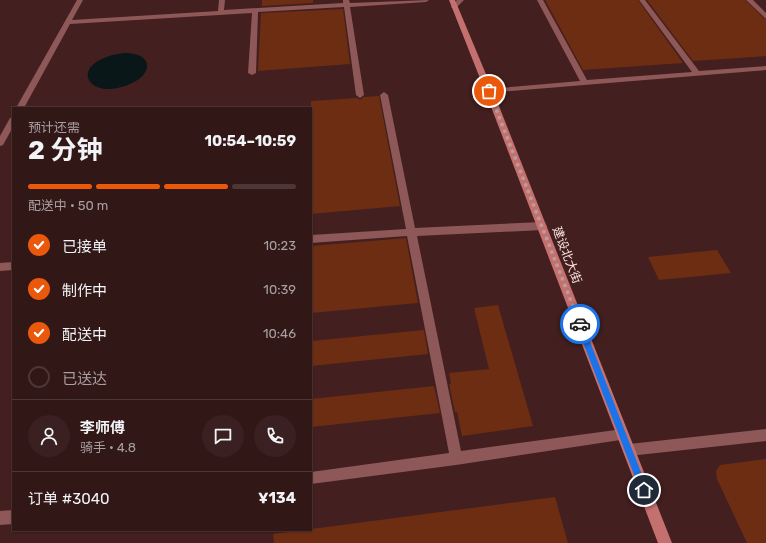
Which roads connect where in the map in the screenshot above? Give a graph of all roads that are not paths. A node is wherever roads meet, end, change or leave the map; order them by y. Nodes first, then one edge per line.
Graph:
1 (80, 0) edge
2 (222, 0) edge
3 (426, 0) edge
4 (540, 0) edge
5 (642, 0) edge
6 (749, 0) edge
7 (347, 2) edge
8 (456, 2) edge
9 (255, 11) junction
10 (221, 13) junction
11 (766, 17) edge
12 (68, 22) junction
13 (766, 68) edge
14 (252, 73) dead end
15 (697, 73) junction
16 (585, 83) junction
17 (489, 91) junction
18 (360, 94) dead end
19 (384, 95) dead end
20 (21, 107) edge
21 (12, 122) edge
22 (0, 143) edge
23 (542, 226) junction
24 (411, 232) junction
25 (312, 239) edge
26 (12, 266) edge
27 (0, 267) edge
28 (623, 435) junction
29 (766, 435) edge
30 (629, 450) junction
31 (456, 459) junction
32 (312, 478) edge
33 (12, 517) edge
34 (0, 518) edge
35 (665, 543) edge

1 - 12 street
2 - 10 street
3 - 7 street
4 - 16 street
5 - 15 street
6 - 11 street
7 - 9 street
7 - 18 street
8 - 17 main road, 建设北大街
9 - 10 street
9 - 14 street
10 - 12 street
12 - 20 street
13 - 15 street
15 - 16 street
16 - 17 street
17 - 23 main road, 建设北大街
19 - 24 street
21 - 22 street
23 - 24 street
23 - 28 main road, 建设北大街
24 - 25 street
24 - 31 street
26 - 27 street
28 - 30 main road, 建设北大街
28 - 31 street
29 - 30 street
30 - 35 main road, 建设北大街
31 - 32 street
33 - 34 street

